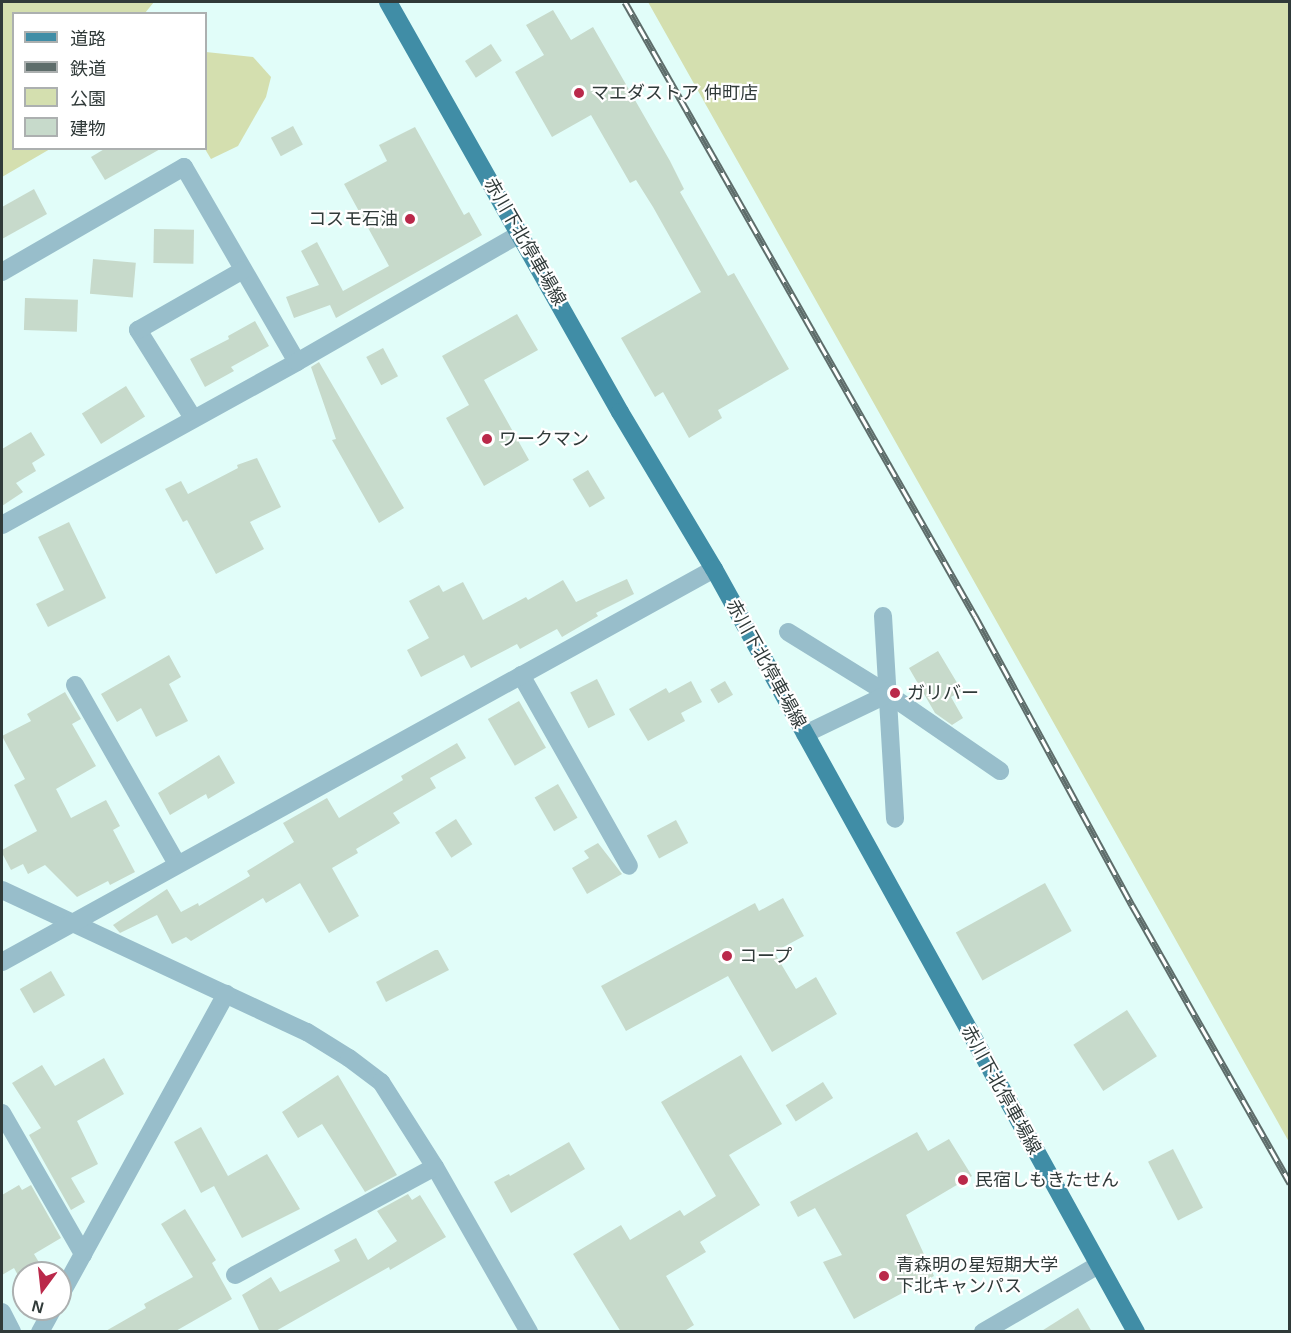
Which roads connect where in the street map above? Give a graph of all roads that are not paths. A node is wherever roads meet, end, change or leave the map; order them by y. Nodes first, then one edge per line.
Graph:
1 (388, 2) edge
2 (520, 234) junction
3 (243, 270) junction
4 (2, 272) edge
5 (297, 362) junction
6 (193, 418) junction
7 (2, 525) edge
8 (714, 569) junction
9 (883, 616) dead end
10 (788, 632) dead end
11 (521, 675) junction
12 (75, 685) dead end
13 (888, 694) junction
14 (805, 734) junction
15 (1000, 771) dead end
16 (895, 819) dead end
17 (177, 864) junction
18 (629, 866) dead end
19 (2, 890) edge
20 (70, 923) junction
21 (2, 962) edge
22 (226, 994) junction
23 (2, 1113) edge
24 (435, 1167) junction
25 (83, 1254) junction
26 (1098, 1265) junction
27 (72, 1274) edge
28 (235, 1275) dead end
29 (2, 1312) edge
30 (12, 1332) edge
31 (529, 1332) edge
32 (983, 1332) edge
33 (1136, 1332) edge

1 - 2 main road, 赤川下北停車場線
2 - 5 street
2 - 8 main road, 赤川下北停車場線
3 - 4 street
3 - 5 street
3 - 6 street
5 - 6 street
6 - 7 street
8 - 11 street
8 - 14 main road, 赤川下北停車場線
9 - 13 street
10 - 13 street
11 - 17 street
11 - 18 street
12 - 17 street
13 - 14 street
13 - 15 street
13 - 16 street
14 - 26 main road, 赤川下北停車場線
17 - 20 street
19 - 20 street
20 - 21 street
20 - 22 street
22 - 24 street
22 - 25 street
23 - 25 street
24 - 28 street
24 - 31 street
25 - 27 street
26 - 32 street
26 - 33 main road, 赤川下北停車場線
29 - 30 street

